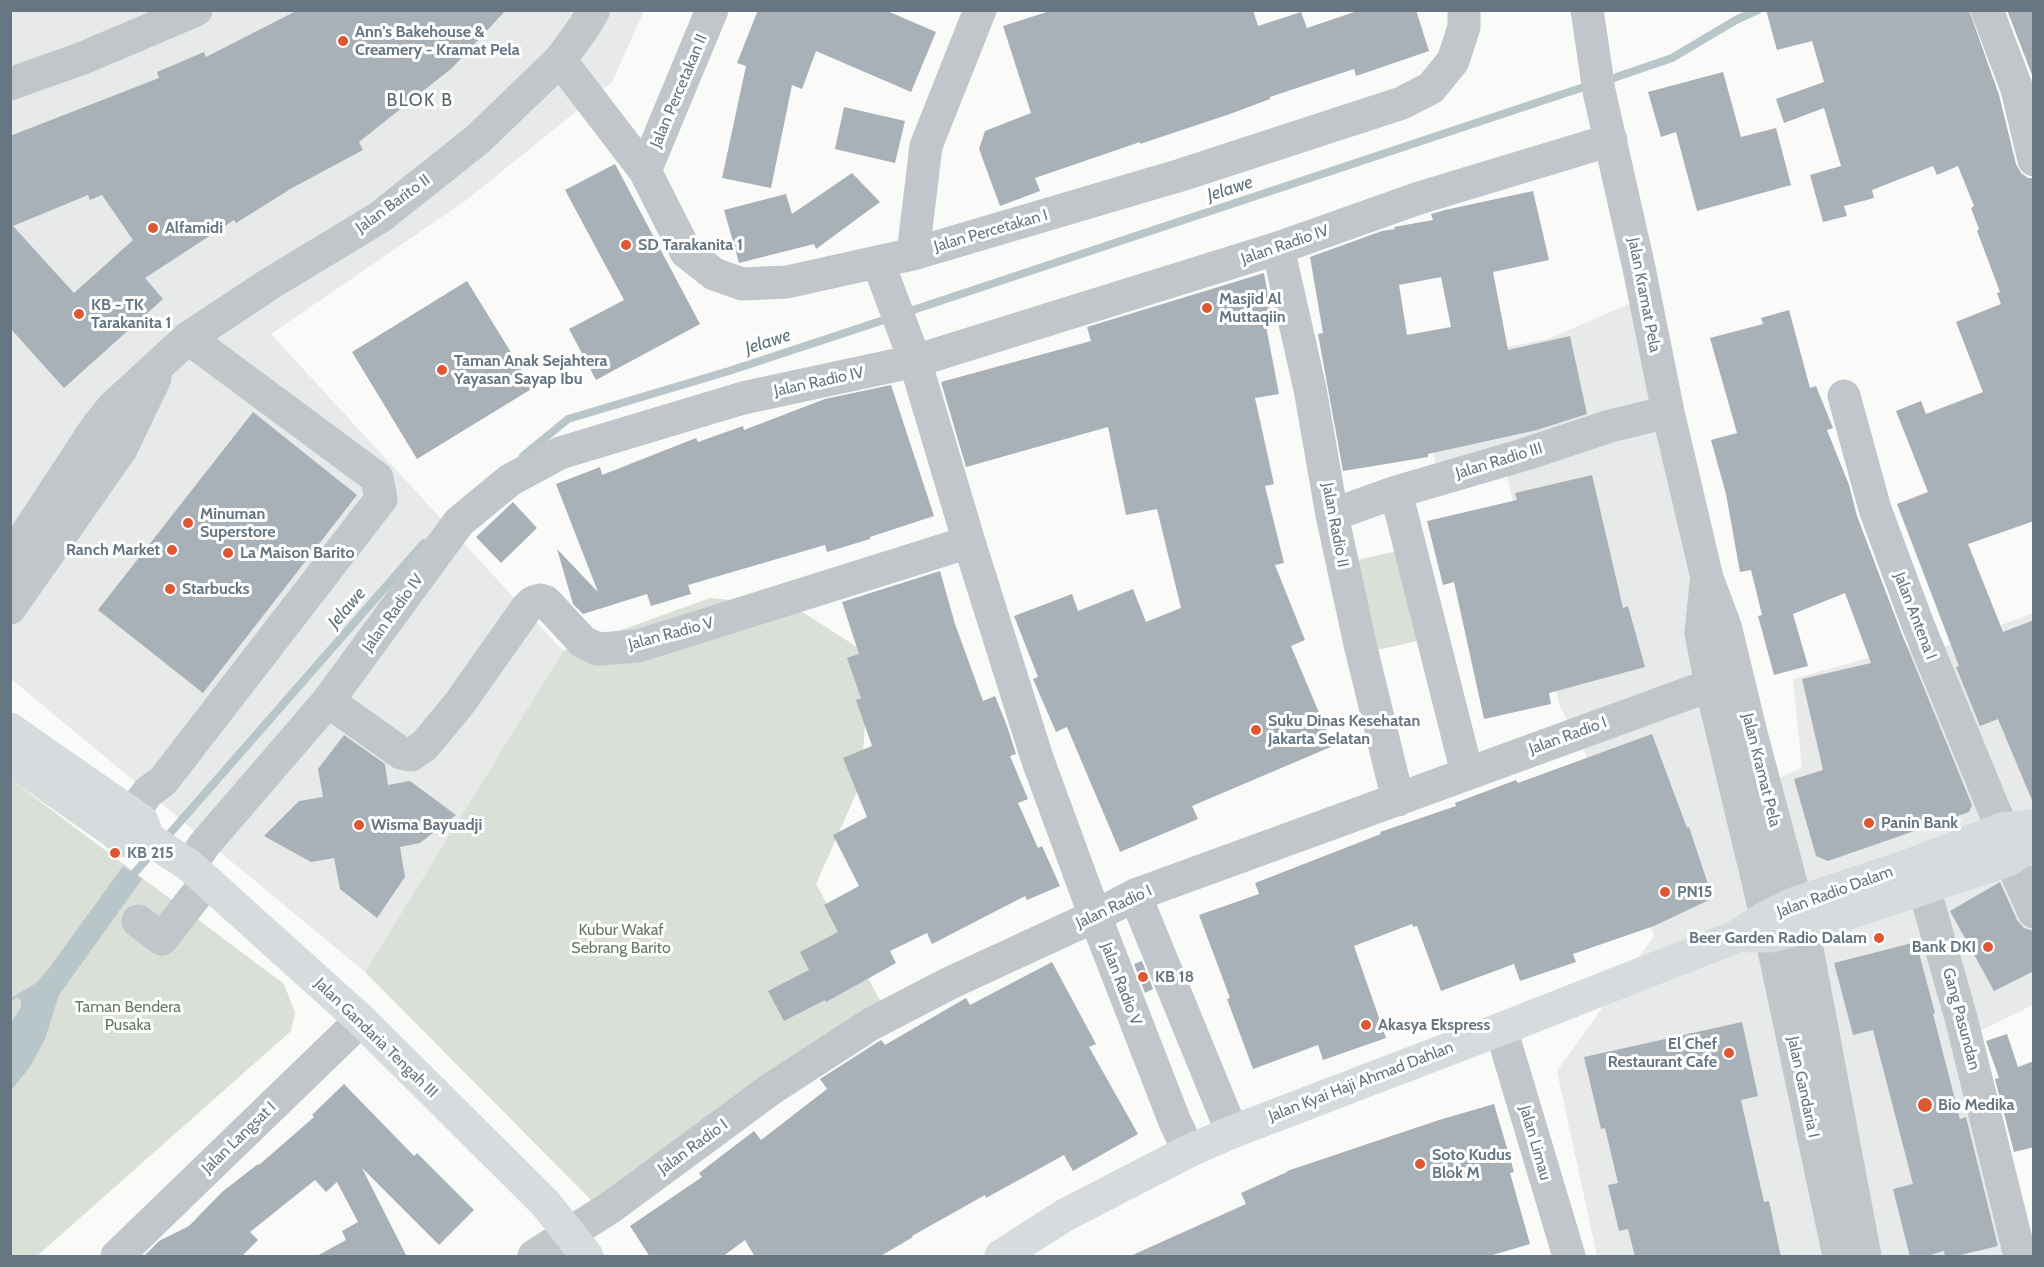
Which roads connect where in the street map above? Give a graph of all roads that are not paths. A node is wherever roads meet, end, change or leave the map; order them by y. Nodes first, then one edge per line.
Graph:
1 (594, 10) edge
2 (712, 10) edge
3 (980, 10) edge
4 (1464, 10) edge
5 (1587, 10) edge
6 (1987, 10) edge
7 (183, 13) edge
8 (560, 60) junction
9 (10, 84) edge
10 (1611, 140) junction
11 (2034, 160) edge
12 (645, 171) junction
13 (1278, 248) junction
14 (913, 254) junction
15 (878, 262) junction
16 (188, 338) junction
17 (912, 352) junction
18 (163, 363) junction
19 (1844, 396) dead end
20 (1668, 412) junction
21 (1396, 492) junction
22 (1332, 515) junction
23 (969, 542) junction
24 (10, 559) edge
25 (1707, 578) junction
26 (10, 608) edge
27 (1711, 685) junction
28 (328, 701) junction
29 (10, 729) edge
30 (10, 759) edge
31 (1467, 773) junction
32 (1398, 800) junction
33 (2034, 826) edge
34 (154, 843) junction
35 (2015, 844) edge
36 (1924, 888) junction
37 (1134, 895) junction
38 (2034, 912) edge
39 (1799, 915) junction
40 (1095, 916) junction
41 (138, 921) dead end
42 (1768, 927) junction
43 (1735, 937) joint
44 (361, 1020) junction
45 (1501, 1029) junction
46 (1232, 1132) junction
47 (1189, 1151) junction
48 (578, 1245) edge
49 (117, 1257) edge
50 (534, 1257) edge
51 (1001, 1257) edge
52 (1569, 1257) edge
53 (1839, 1257) edge
54 (1865, 1257) edge
55 (2020, 1257) edge

1 - 8 street, Jalan Barito II
2 - 12 street, Jalan Percetakan II
3 - 14 street
4 - 14 street, Jalan Percetakan I
5 - 10 street, Jalan Kramat Pela
6 - 11 street
7 - 9 street
8 - 12 street, Jalan Percetakan I
8 - 16 street, Jalan Barito II
10 - 13 street, Jalan Radio IV
10 - 20 street, Jalan Kramat Pela
12 - 15 street, Jalan Percetakan I
13 - 17 street, Jalan Radio IV
13 - 22 street, Jalan Radio II
14 - 15 street, Jalan Percetakan I
15 - 17 street, Jalan Radio V
16 - 18 street, Jalan Barito II
16 - 34 street
17 - 23 street, Jalan Radio V
17 - 28 street, Jalan Radio IV
18 - 24 street, Jalan Barito II
18 - 26 street, Jalan Barito II
19 - 35 street, Jalan Antena I
20 - 21 street, Jalan Radio III
20 - 25 street, Jalan Kramat Pela
21 - 22 street, Jalan Radio III
21 - 31 street
22 - 32 street, Jalan Radio II
23 - 28 street, Jalan Radio V
23 - 40 street, Jalan Radio V
25 - 27 street, Jalan Kramat Pela
25 - 39 street, Jalan Kramat Pela
27 - 31 street, Jalan Radio I
27 - 42 street, Jalan Kramat Pela
28 - 34 street, Jalan Radio IV
29 - 34 main road, Jalan Gandaria Tengah III
30 - 34 main road, Jalan Gandaria Tengah III
31 - 32 street, Jalan Radio I
32 - 37 street, Jalan Radio I
33 - 35 main road, Jalan Radio Dalam
34 - 41 street
34 - 44 main road, Jalan Gandaria Tengah III
35 - 36 main road, Jalan Radio Dalam
35 - 38 street, Jalan Antena I
35 - 39 main road, Jalan Radio Dalam
36 - 39 main road, Jalan Radio Dalam
36 - 55 street, Gang Pasundan
37 - 40 street, Jalan Radio I
37 - 46 street
39 - 42 main road, Jalan Radio Dalam
39 - 54 street, Jalan Gandaria I
40 - 47 street, Jalan Radio V
40 - 48 street, Jalan Radio I
42 - 43 main road, Jalan Radio Dalam
42 - 53 street, Jalan Gandaria I
43 - 45 main road, Jalan Kyai Haji Ahmad Dahlan
44 - 48 main road, Jalan Gandaria Tengah III
44 - 49 street, Jalan Langsat I
45 - 46 main road, Jalan Kyai Haji Ahmad Dahlan
45 - 52 street, Jalan Limau
46 - 47 main road, Jalan Kyai Haji Ahmad Dahlan
47 - 51 main road, Jalan Kyai Haji Ahmad Dahlan
48 - 50 street, Jalan Radio I

